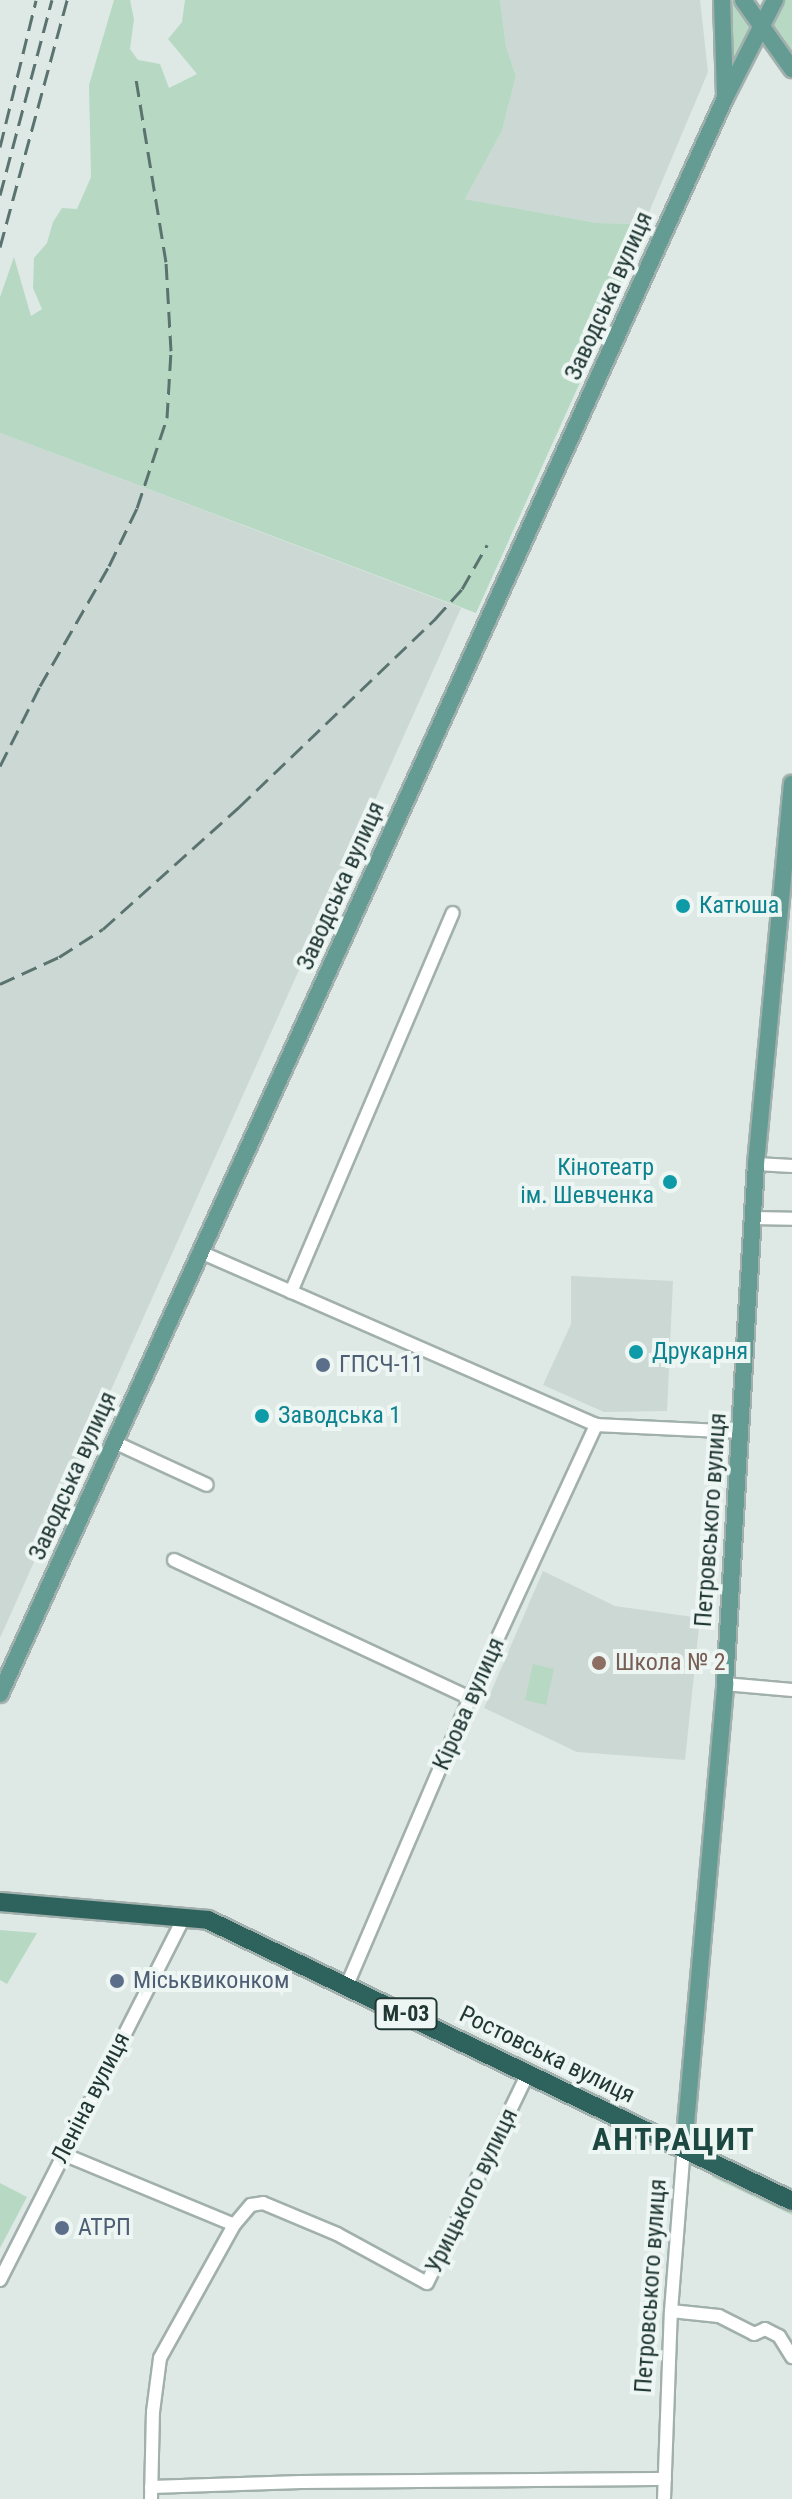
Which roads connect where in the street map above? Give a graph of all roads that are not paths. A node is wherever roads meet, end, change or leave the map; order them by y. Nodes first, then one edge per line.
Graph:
1 (722, 0) edge
2 (743, 0) edge
3 (775, 0) edge
4 (762, 24) junction
5 (792, 69) edge
6 (725, 98) junction
7 (792, 784) edge
8 (453, 913) dead end
9 (756, 1164) junction
10 (792, 1166) edge
11 (753, 1218) junction
12 (792, 1219) edge
13 (200, 1252) junction
14 (291, 1292) junction
15 (596, 1425) junction
16 (742, 1432) junction
17 (114, 1442) junction
18 (207, 1485) dead end
19 (174, 1560) dead end
20 (725, 1684) junction
21 (792, 1690) edge
22 (0, 1694) edge
23 (470, 1698) junction
24 (0, 1902) edge
25 (184, 1918) junction
26 (347, 1985) junction
27 (528, 2073) junction
28 (684, 2147) junction
29 (63, 2154) junction
30 (792, 2201) edge
31 (234, 2225) junction
32 (0, 2280) edge
33 (671, 2311) junction
34 (792, 2357) edge
35 (665, 2479) junction
36 (151, 2493) edge
37 (664, 2499) edge

1 - 6 main road
2 - 4 main road
3 - 4 main road, Заводська вулиця
4 - 5 main road
4 - 6 main road, Заводська вулиця
6 - 13 main road, Заводська вулиця
7 - 9 main road, Петровського вулиця
8 - 14 street
9 - 10 street
9 - 11 main road, Петровського вулиця
11 - 12 street
11 - 16 main road, Петровського вулиця
13 - 14 street
13 - 17 main road, Заводська вулиця
14 - 15 street
15 - 16 street
15 - 23 street, Кірова вулиця
16 - 20 main road, Петровського вулиця
17 - 18 street
17 - 22 main road, Заводська вулиця
19 - 23 street
20 - 21 street
20 - 28 main road, Петровського вулиця
23 - 26 street, Кірова вулиця
24 - 25 highway, Ростовська вулиця / М-03
25 - 26 highway, Ростовська вулиця / М-03
25 - 29 street, Леніна вулиця
26 - 27 highway, Ростовська вулиця / М-03
27 - 28 highway, Ростовська вулиця / М-03
27 - 31 street, Урицького вулиця
28 - 30 highway, Ростовська вулиця / М-03
28 - 33 street, Петровського вулиця
29 - 31 street
29 - 32 street, Леніна вулиця
31 - 36 street
33 - 34 street
33 - 35 street, Петровського вулиця
35 - 36 street
35 - 37 street, Петровського вулиця

